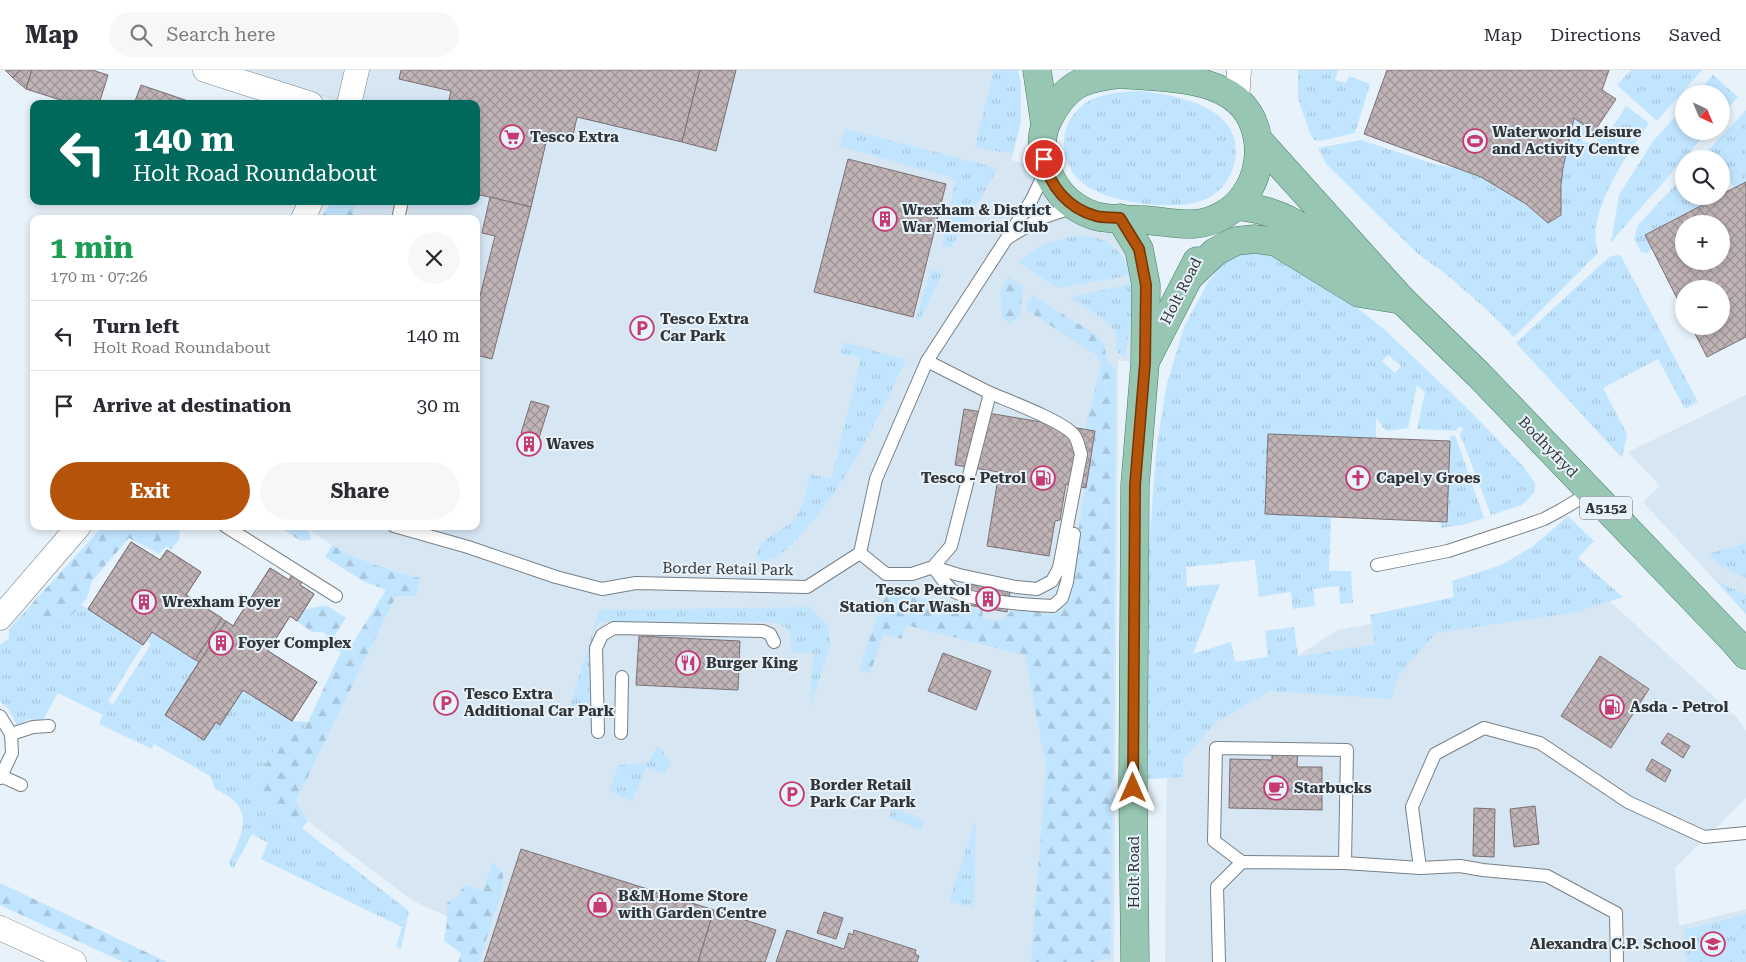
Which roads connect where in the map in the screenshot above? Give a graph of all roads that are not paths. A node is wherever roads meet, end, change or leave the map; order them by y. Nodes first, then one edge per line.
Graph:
1 (205, 70) edge
2 (357, 70) edge
3 (1037, 70) edge
4 (1239, 70) edge
5 (1118, 72) edge
6 (1198, 76) edge
7 (268, 97) edge
8 (286, 100) edge
9 (351, 100) edge
10 (1237, 100) junction
11 (1045, 124) junction
12 (1259, 141) junction
13 (1046, 170) junction
14 (1074, 206) junction
15 (1226, 212) junction
16 (1120, 218) junction
17 (1007, 238) junction
18 (1190, 276) junction
19 (1402, 300) junction
20 (927, 361) junction
21 (1145, 363) junction
22 (990, 393) junction
23 (1591, 492) junction
24 (1072, 506) junction
25 (76, 530) edge
26 (230, 530) edge
27 (408, 530) edge
28 (860, 553) junction
29 (1377, 565) dead end
30 (933, 567) junction
31 (336, 596) dead end
32 (0, 618) edge
33 (774, 642) dead end
34 (1742, 647) edge
35 (622, 678) dead end
36 (0, 716) edge
37 (49, 726) dead end
38 (598, 732) dead end
39 (621, 733) dead end
40 (11, 734) junction
41 (0, 777) edge
42 (21, 785) dead end
43 (1746, 833) edge
44 (1242, 862) junction
45 (1344, 863) junction
46 (1420, 868) junction
47 (0, 928) edge
48 (74, 962) edge
49 (1135, 962) edge
50 (1219, 962) edge
51 (1617, 962) edge

1 - 7 street
2 - 9 street
3 - 11 main road
4 - 10 street
5 - 6 main road
5 - 11 main road
6 - 10 main road
7 - 8 street
10 - 12 main road
11 - 13 main road
12 - 15 main road, Holt Road
12 - 19 main road, Bodhyfryd / A5152
13 - 14 main road
13 - 17 lane
14 - 16 main road
14 - 17 lane
15 - 16 main road
15 - 18 main road, Holt Road
15 - 19 main road, Bodhyfryd / A5152
16 - 21 main road, Holt Road
17 - 20 lane
18 - 19 main road
18 - 21 main road, Holt Road
19 - 23 main road, Bodhyfryd / A5152
20 - 22 lane
20 - 28 lane
21 - 49 main road, Holt Road
22 - 24 lane
22 - 30 lane
23 - 29 lane
23 - 34 main road, Bodhyfryd / A5152
24 - 30 lane
24 - 30 lane
25 - 32 street
26 - 31 lane
27 - 28 lane, Border Retail Park
28 - 30 lane
33 - 38 lane
35 - 39 lane
36 - 40 lane
37 - 40 lane
40 - 41 lane
41 - 42 lane
43 - 46 lane
44 - 45 lane
44 - 45 lane
44 - 50 lane
45 - 46 lane
46 - 51 lane
47 - 48 street

